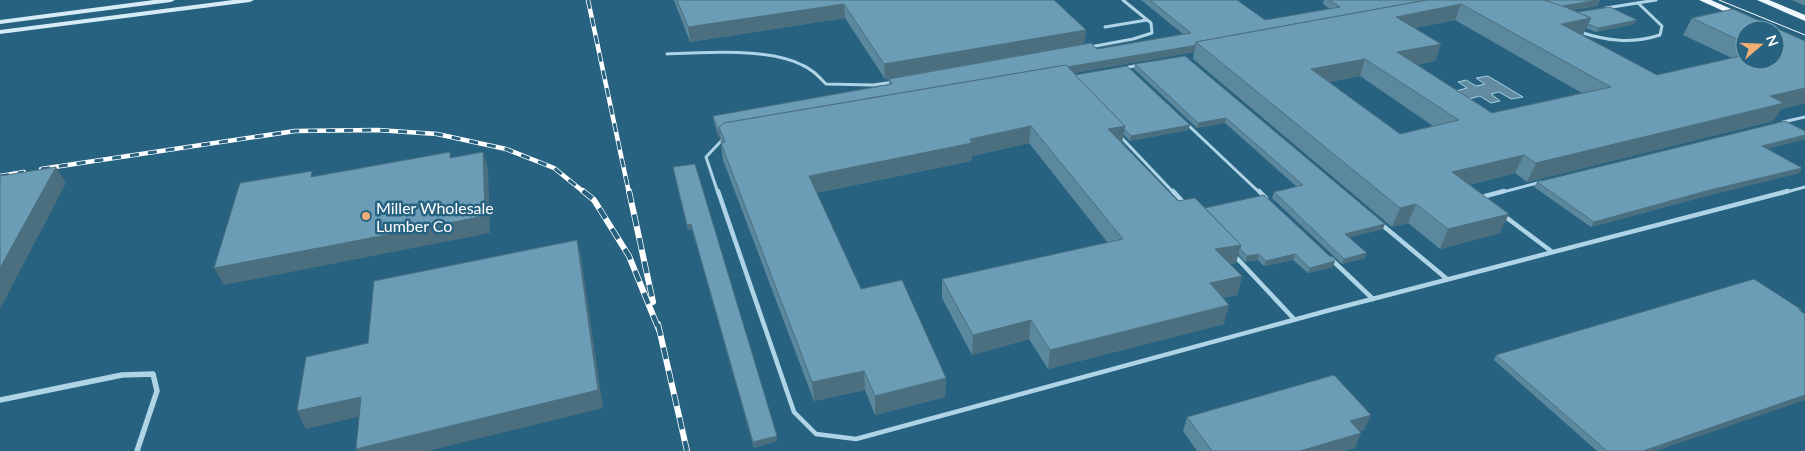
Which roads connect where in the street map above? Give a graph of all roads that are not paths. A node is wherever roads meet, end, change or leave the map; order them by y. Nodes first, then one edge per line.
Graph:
1 (171, 0) edge
2 (250, 0) edge
3 (1123, 0) edge
4 (1656, 0) edge
5 (1703, 0) edge
6 (1761, 0) edge
7 (1638, 3) junction
8 (1601, 9) edge
9 (1805, 18) edge
10 (1147, 20) junction
11 (1752, 20) edge
12 (0, 22) edge
13 (1105, 27) dead end
14 (1577, 31) edge
15 (0, 32) edge
16 (1086, 48) edge
17 (668, 54) dead end
18 (1146, 64) edge
19 (1127, 67) junction
20 (1118, 69) edge
21 (1134, 74) edge
22 (902, 80) edge
23 (1805, 116) edge
24 (1185, 122) edge
25 (1777, 124) edge
26 (1119, 135) edge
27 (734, 136) edge
28 (1544, 181) edge
29 (1805, 187) edge
30 (1488, 203) edge
31 (1272, 204) edge
32 (1186, 205) edge
33 (1495, 209) edge
34 (1380, 222) edge
35 (1227, 248) edge
36 (1551, 251) junction
37 (1330, 258) edge
38 (1447, 280) junction
39 (1373, 299) junction
40 (1294, 319) junction
41 (0, 400) edge
42 (137, 451) edge

1 - 12 main road
2 - 15 main road
3 - 10 lane
4 - 7 lane
5 - 11 main road
6 - 9 main road
7 - 8 lane
7 - 14 lane
10 - 13 lane
10 - 16 lane
17 - 22 lane
18 - 19 lane
19 - 20 lane
19 - 21 lane
23 - 25 lane
24 - 31 lane
26 - 32 lane
27 - 40 lane
28 - 30 lane
29 - 36 lane
33 - 36 lane
34 - 38 lane
35 - 40 lane
36 - 38 lane
37 - 39 lane
38 - 39 lane
39 - 40 lane
41 - 42 street

